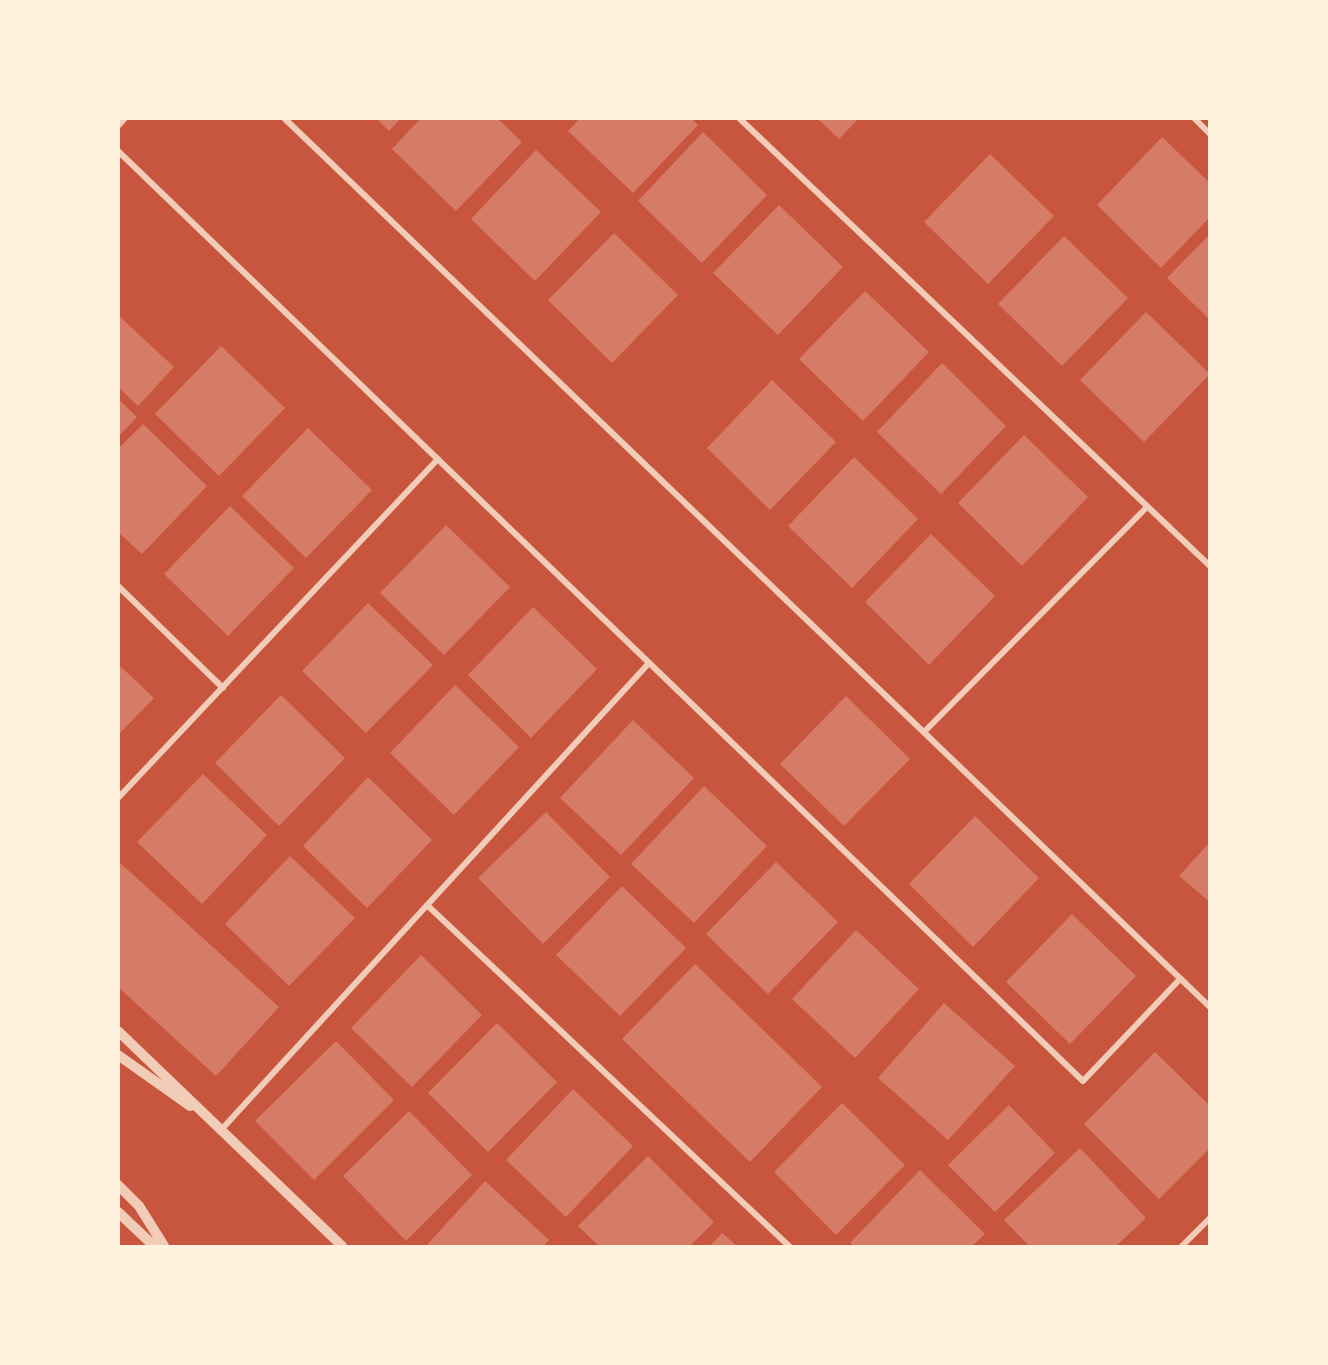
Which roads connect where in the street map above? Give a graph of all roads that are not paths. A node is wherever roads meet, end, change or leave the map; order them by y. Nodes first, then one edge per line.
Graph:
1 (125, 118) edge
2 (284, 118) edge
3 (739, 118) edge
4 (1194, 118) edge
5 (118, 126) edge
6 (1208, 130) edge
7 (118, 151) edge
8 (438, 459) junction
9 (1147, 507) junction
10 (1209, 566) edge
11 (118, 586) edge
12 (650, 663) junction
13 (223, 688) junction
14 (924, 732) junction
15 (118, 798) edge
16 (427, 905) junction
17 (1180, 979) junction
18 (1209, 1007) edge
19 (118, 1030) edge
20 (118, 1055) edge
21 (221, 1130) junction
22 (118, 1185) edge
23 (118, 1212) edge
24 (1209, 1218) edge
25 (154, 1246) edge
26 (164, 1246) edge
27 (342, 1246) edge
28 (789, 1246) edge
29 (1182, 1246) edge

1 - 5 street
2 - 14 street
3 - 9 street
4 - 6 street
7 - 8 street
8 - 12 street
8 - 13 street
9 - 10 street
9 - 14 street
11 - 13 street
12 - 16 street
12 - 17 street
13 - 15 street
14 - 17 street
16 - 21 street
16 - 28 street
17 - 18 street
19 - 21 street
20 - 21 street
21 - 27 street
22 - 26 street
23 - 25 street
24 - 29 street

